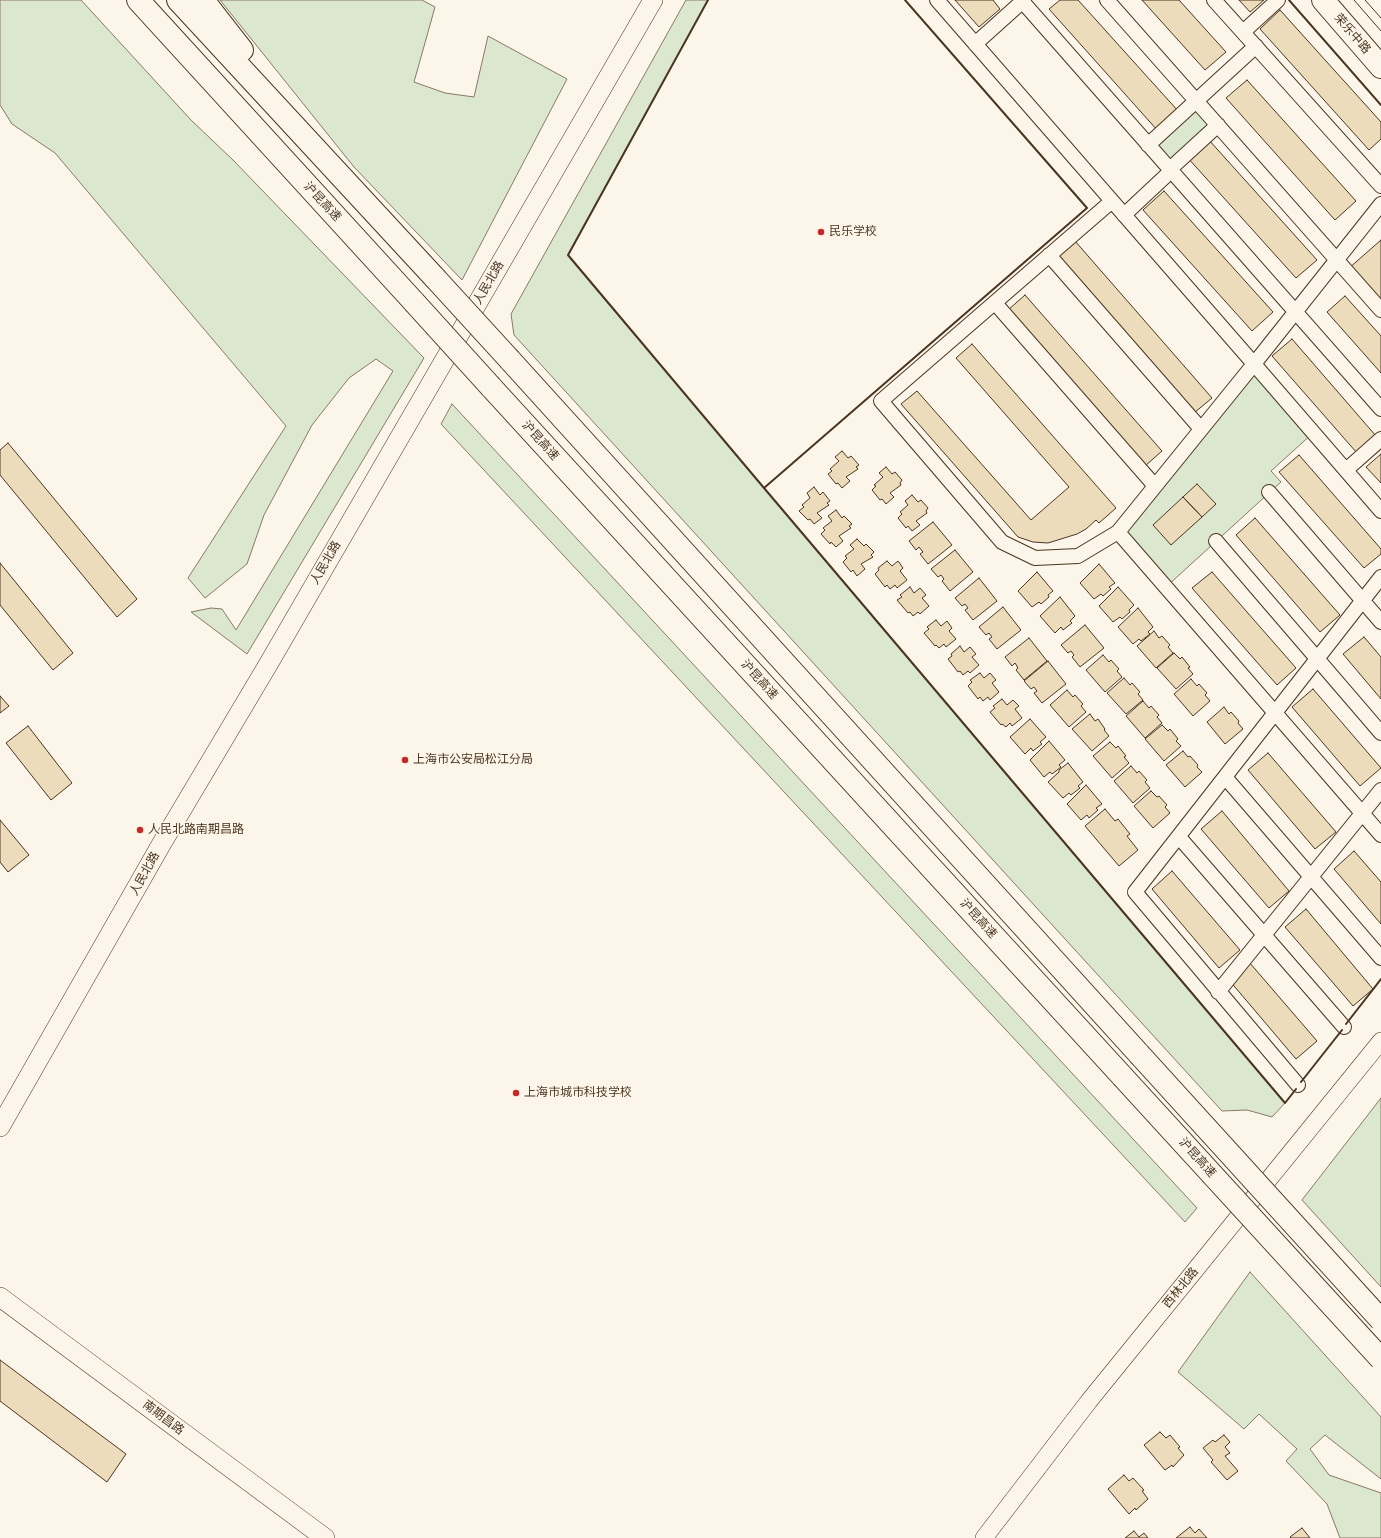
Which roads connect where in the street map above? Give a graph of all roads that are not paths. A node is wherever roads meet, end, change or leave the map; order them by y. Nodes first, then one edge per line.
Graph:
1 (124, 0) edge
2 (138, 0) edge
3 (178, 0) edge
4 (203, 0) edge
5 (653, 0) edge
6 (937, 0) edge
7 (1107, 0) edge
8 (1214, 0) edge
9 (1278, 0) edge
10 (1323, 0) edge
11 (1022, 1) edge
12 (1243, 32) junction
13 (975, 44) junction
14 (1256, 46) junction
15 (1381, 67) edge
16 (1196, 101) junction
17 (1218, 125) junction
18 (1148, 145) junction
19 (330, 164) junction
20 (1171, 170) junction
21 (306, 184) junction
22 (1381, 186) edge
23 (1112, 201) junction
24 (1381, 204) edge
25 (1124, 215) junction
26 (1049, 255) junction
27 (1336, 260) junction
28 (995, 303) junction
29 (1381, 310) edge
30 (1295, 312) junction
31 (1254, 364) junction
32 (1381, 409) edge
33 (1201, 429) junction
34 (1381, 439) edge
35 (1346, 470) junction
36 (1154, 486) junction
37 (1269, 492) dead end
38 (1381, 511) edge
39 (1118, 532) junction
40 (1216, 541) dead end
41 (1381, 577) edge
42 (1363, 600) junction
43 (1381, 622) edge
44 (1317, 659) junction
45 (1275, 713) junction
46 (1381, 733) edge
47 (1225, 777) junction
48 (1381, 790) edge
49 (1362, 813) junction
50 (1381, 835) edge
51 (1179, 837) junction
52 (1311, 877) junction
53 (1264, 935) junction
54 (1381, 958) edge
55 (1218, 992) junction
56 (1344, 1027) dead end
57 (1381, 1041) edge
58 (1298, 1086) dead end
59 (0, 1127) edge
60 (0, 1297) edge
61 (1381, 1320) edge
62 (1381, 1359) edge
63 (325, 1538) edge
64 (984, 1538) edge

1 - 21 main road
2 - 21 main road, 沪昆高速
3 - 19 main road
4 - 19 main road
5 - 59 main road, 人民北路
6 - 13 street
7 - 16 street
8 - 12 street
9 - 12 street
10 - 15 main road, 荣乐中路
11 - 13 street
11 - 18 street
12 - 14 street
13 - 23 street
14 - 16 street
14 - 22 street
16 - 17 street
16 - 18 street
17 - 20 street
17 - 27 street
18 - 20 street
19 - 61 main road, bridge
20 - 25 street
20 - 30 street
21 - 62 main road, 沪昆高速, bridge
23 - 25 street
23 - 26 street
24 - 27 street
25 - 31 street
26 - 28 street
26 - 33 street
27 - 29 street
27 - 30 street
28 - 36 street
28 - 39 street
30 - 31 street
30 - 32 street
31 - 33 street
31 - 35 street
33 - 36 street
34 - 35 street
35 - 38 street
36 - 39 street
37 - 42 street
39 - 45 street
40 - 44 street
41 - 42 street
42 - 43 street
42 - 44 street
44 - 45 street
44 - 46 street
45 - 47 street
45 - 49 street
47 - 51 street
47 - 52 street
48 - 49 street
49 - 50 street
49 - 52 street
51 - 53 street
51 - 55 street
52 - 53 street
52 - 54 street
53 - 55 street
53 - 56 street
55 - 58 street
57 - 64 street, 西林北路
60 - 63 main road, 南期昌路

